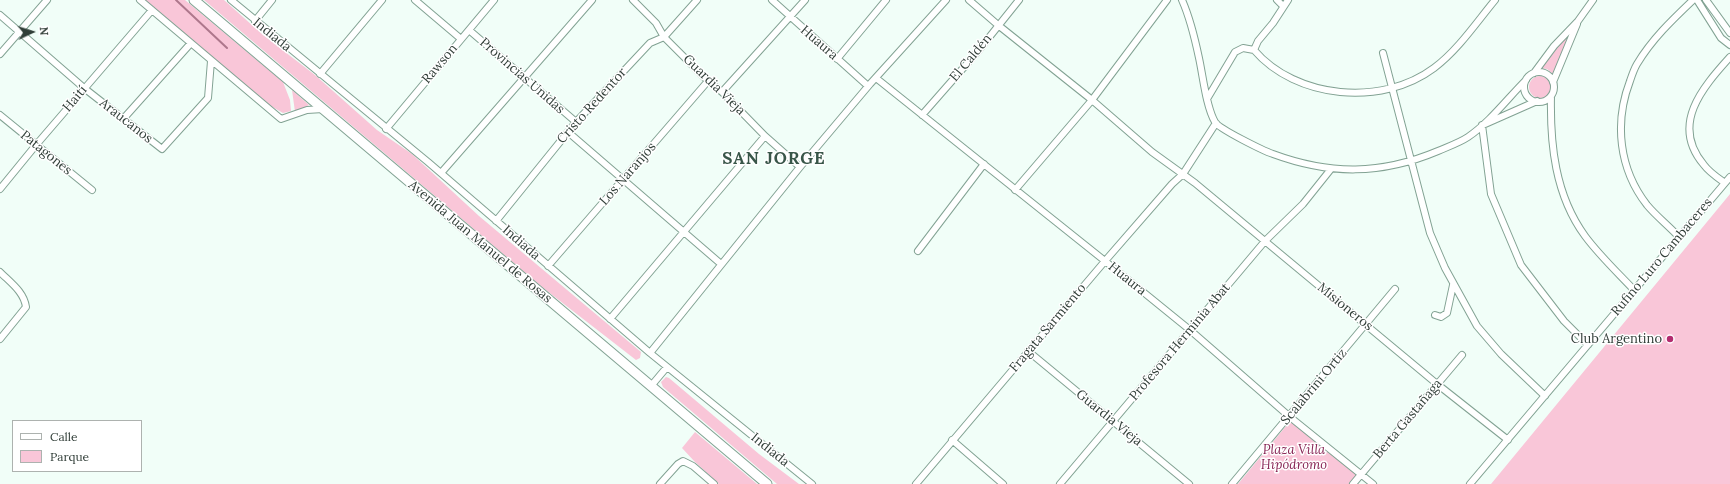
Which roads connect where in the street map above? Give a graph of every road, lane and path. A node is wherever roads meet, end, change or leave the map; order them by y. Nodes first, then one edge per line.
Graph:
1 (47, 0) edge
2 (140, 0) edge
3 (194, 0) edge
4 (231, 0) edge
5 (272, 0) edge
6 (382, 0) edge
7 (416, 0) edge
8 (494, 0) edge
9 (592, 0) edge
10 (633, 0) edge
11 (697, 0) edge
12 (772, 0) edge
13 (805, 0) edge
14 (886, 0) edge
15 (946, 0) edge
16 (969, 0) edge
17 (1019, 0) edge
18 (1167, 0) edge
19 (1182, 0) edge
20 (1277, 0) edge
21 (1288, 0) edge
22 (1495, 0) edge
23 (1594, 0) edge
24 (1693, 0) edge
25 (1697, 0) edge
26 (1706, 0) edge
27 (1283, 6) junction
28 (152, 10) junction
29 (0, 15) edge
30 (790, 17) junction
31 (255, 20) junction
32 (1578, 21) junction
33 (998, 25) junction
34 (469, 30) junction
35 (20, 32) junction
36 (1730, 33) edge
37 (664, 36) junction
38 (461, 39) junction
39 (191, 44) junction
40 (1730, 45) edge
41 (1254, 50) junction
42 (1383, 53) dead end
43 (0, 54) edge
44 (1730, 57) edge
45 (837, 59) junction
46 (211, 61) junction
47 (1534, 73) junction
48 (320, 74) junction
49 (524, 77) junction
50 (876, 78) junction
51 (1526, 80) junction
52 (708, 81) junction
53 (1553, 82) junction
54 (868, 86) junction
55 (84, 88) junction
56 (1392, 88) junction
57 (722, 92) junction
58 (1551, 96) junction
59 (1207, 98) junction
60 (1092, 100) junction
61 (1545, 100) junction
62 (1537, 101) junction
63 (1551, 106) junction
64 (323, 109) junction
65 (0, 115) edge
66 (922, 115) junction
67 (124, 118) junction
68 (576, 122) junction
69 (1216, 123) junction
70 (1482, 125) junction
71 (386, 129) junction
72 (568, 132) junction
73 (765, 136) junction
74 (36, 145) junction
75 (1411, 161) junction
76 (984, 164) junction
77 (800, 167) junction
78 (1331, 169) junction
79 (440, 173) junction
80 (1183, 174) junction
81 (1730, 177) edge
82 (623, 179) junction
83 (1725, 183) junction
84 (0, 189) edge
85 (92, 190) dead end
86 (1015, 190) junction
87 (496, 221) junction
88 (684, 232) junction
89 (1679, 237) junction
90 (1265, 242) junction
91 (918, 251) dead end
92 (1105, 261) junction
93 (721, 264) junction
94 (548, 266) junction
95 (0, 272) edge
96 (1453, 285) junction
97 (1395, 289) dead end
98 (1634, 290) junction
99 (1435, 315) dead end
100 (610, 319) junction
101 (1366, 324) junction
102 (1190, 330) junction
103 (0, 339) edge
104 (1588, 344) junction
105 (1028, 352) junction
106 (650, 353) junction
107 (1462, 355) dead end
108 (666, 367) junction
109 (1437, 384) junction
110 (651, 386) junction
111 (1545, 396) junction
112 (1290, 416) junction
113 (1113, 421) junction
114 (952, 440) junction
115 (1508, 440) junction
116 (1361, 474) junction
117 (660, 484) edge
118 (714, 484) edge
119 (767, 484) edge
120 (812, 484) edge
121 (916, 484) edge
122 (1003, 484) edge
123 (1060, 484) edge
124 (1189, 484) edge
125 (1232, 484) edge
126 (1353, 484) edge
127 (1374, 484) edge
128 (1470, 484) edge

1 - 35 street
2 - 28 street
3 - 64 main road, Avenida Juan Manuel de Rosas
4 - 31 street, Indiada
5 - 31 street
6 - 48 street
7 - 38 street, Provincias Unidas
8 - 34 street, Rawson
9 - 49 street
10 - 37 street, Guardia Vieja
11 - 37 street, Cristo Redentor
12 - 30 street, Huaura
13 - 30 street
14 - 45 street
15 - 50 street
16 - 33 street
17 - 33 street, El Caldén
18 - 60 street
19 - 59 street
20 - 27 street
21 - 27 street
22 - 56 street
23 - 32 street
24 - 89 street
25 - 40 street
26 - 36 street
27 - 41 street
28 - 39 street
28 - 55 street, Haití
29 - 35 street, Araucanos
30 - 45 street, Huaura
30 - 57 street
31 - 48 street, Indiada
32 - 47 street
32 - 53 street
33 - 60 street, Misioneros
33 - 66 street, El Caldén
34 - 38 street, Rawson
34 - 49 street, Provincias Unidas
35 - 43 street
35 - 55 street, Araucanos
37 - 52 street, Guardia Vieja
37 - 68 street, Cristo Redentor
38 - 71 street, Rawson
39 - 46 street
39 - 67 street
41 - 56 street
41 - 59 street
42 - 56 street
44 - 83 street
45 - 54 street, Huaura
46 - 64 street
46 - 67 street, Araucanos
47 - 51 street
47 - 53 street
48 - 71 street, Indiada
49 - 68 street, Provincias Unidas
49 - 79 street
50 - 54 street
50 - 66 street, Huaura
51 - 62 street
51 - 70 street
52 - 57 street, Guardia Vieja
52 - 82 street, Los Naranjos
53 - 58 street
54 - 77 street
55 - 67 street, Araucanos
55 - 74 street, Haití
56 - 75 street
57 - 73 street, Guardia Vieja
58 - 61 street
58 - 63 street
59 - 69 street
60 - 80 street, Misioneros
60 - 86 street
61 - 62 street
61 - 63 street
62 - 70 street
63 - 98 street
64 - 110 main road, Avenida Juan Manuel de Rosas
65 - 74 street, Patagones
66 - 76 street, Huaura
68 - 72 street, Cristo Redentor
69 - 78 street
69 - 80 street, Fragata Sarmiento
70 - 75 street
70 - 104 street
71 - 79 street, Indiada
72 - 82 street, Provincias Unidas
72 - 87 street, Cristo Redentor
73 - 77 street, Guardia Vieja
73 - 88 street
74 - 84 street, Haití
74 - 85 street, Patagones
75 - 78 street
75 - 96 street
76 - 86 street, Huaura
76 - 91 street
77 - 93 street
78 - 90 street, Profesora Herminia Abat
79 - 87 street, Indiada
80 - 90 street, Misioneros
80 - 92 street, Fragata Sarmiento
81 - 83 street, Rufino Luro Cambaceres
82 - 88 street, Provincias Unidas
82 - 94 street, Los Naranjos
83 - 89 street, Rufino Luro Cambaceres
86 - 92 street, Huaura
87 - 94 street, Indiada
88 - 93 street, Provincias Unidas
88 - 100 street
89 - 98 street, Rufino Luro Cambaceres
90 - 101 street, Misioneros
90 - 102 street, Profesora Herminia Abat
92 - 102 street, Huaura
92 - 105 street, Fragata Sarmiento
93 - 106 street
94 - 100 street, Indiada
95 - 103 street
96 - 99 street
96 - 111 street
97 - 101 street, Scalabrini Ortiz
98 - 104 street, Rufino Luro Cambaceres
100 - 106 street, Indiada
101 - 109 street, Misioneros
101 - 112 street, Scalabrini Ortiz
102 - 112 street, Huaura
102 - 113 street, Profesora Herminia Abat
104 - 111 street, Rufino Luro Cambaceres
105 - 113 street, Guardia Vieja
105 - 114 street, Fragata Sarmiento
106 - 108 street, Indiada
107 - 109 street, Berta Gastañaga
108 - 110 street
108 - 120 street, Indiada
109 - 115 street, Misioneros
109 - 116 street, Berta Gastañaga
110 - 119 main road, Avenida Juan Manuel de Rosas
111 - 115 street, Rufino Luro Cambaceres
112 - 116 street, Huaura
112 - 125 street, Scalabrini Ortiz
113 - 123 street, Profesora Herminia Abat
113 - 124 street, Guardia Vieja
114 - 121 street, Fragata Sarmiento
114 - 122 street
115 - 128 street, Rufino Luro Cambaceres
116 - 126 street, Berta Gastañaga
116 - 127 street, Huaura
117 - 118 street

